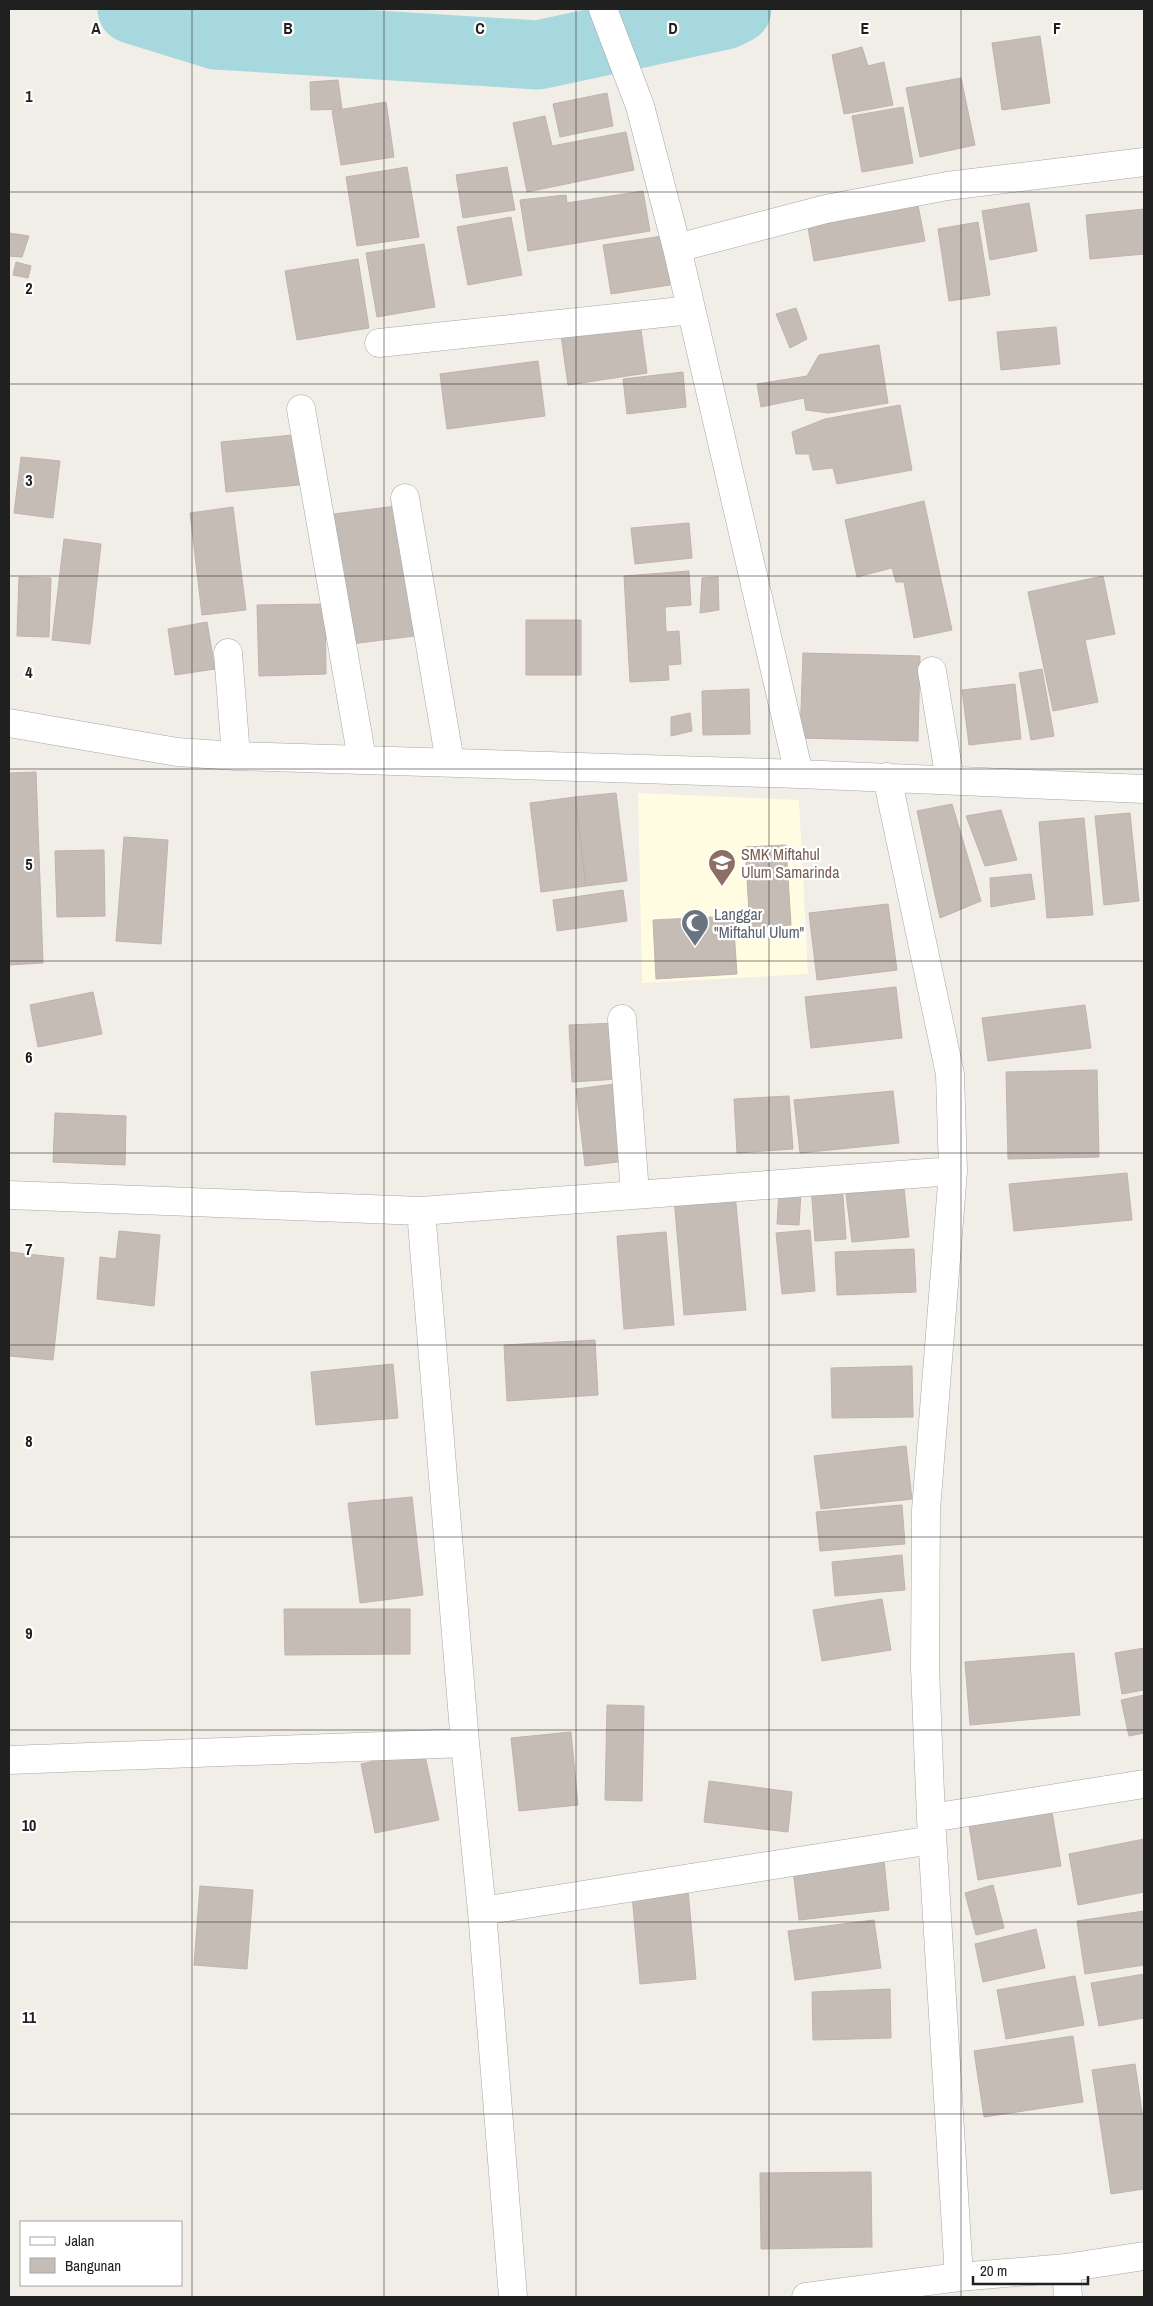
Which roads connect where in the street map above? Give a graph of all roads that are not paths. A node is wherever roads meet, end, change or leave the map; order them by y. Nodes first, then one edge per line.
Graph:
1 (603, 9) edge
2 (1144, 162) edge
3 (677, 248) junction
4 (691, 310) junction
5 (380, 343) dead end
6 (301, 409) dead end
7 (406, 498) dead end
8 (228, 652) dead end
9 (932, 671) dead end
10 (9, 724) edge
11 (236, 756) junction
12 (362, 759) junction
13 (450, 762) junction
14 (799, 774) junction
15 (887, 777) junction
16 (950, 780) junction
17 (1144, 789) edge
18 (622, 1019) dead end
19 (953, 1170) junction
20 (635, 1194) junction
21 (9, 1195) edge
22 (421, 1211) junction
23 (465, 1743) junction
24 (9, 1760) edge
25 (1144, 1784) edge
26 (931, 1829) junction
27 (482, 1911) junction
28 (1144, 2256) edge
29 (1066, 2268) junction
30 (959, 2277) junction
31 (513, 2297) edge
32 (806, 2297) edge
33 (1068, 2297) edge

1 - 3 street
2 - 3 street
3 - 4 street
4 - 5 street
4 - 14 street
6 - 12 street
7 - 13 street
8 - 11 street
9 - 16 street
10 - 11 street
11 - 12 street
12 - 13 street
13 - 14 street
14 - 15 street
15 - 16 street
15 - 19 street
16 - 17 street
18 - 20 street
19 - 20 street
19 - 26 street
20 - 22 street
21 - 22 street
22 - 23 street
23 - 24 street
23 - 27 street
25 - 26 street
26 - 27 street
26 - 30 street
27 - 31 street
28 - 29 street
29 - 30 street
29 - 33 street
30 - 32 street

